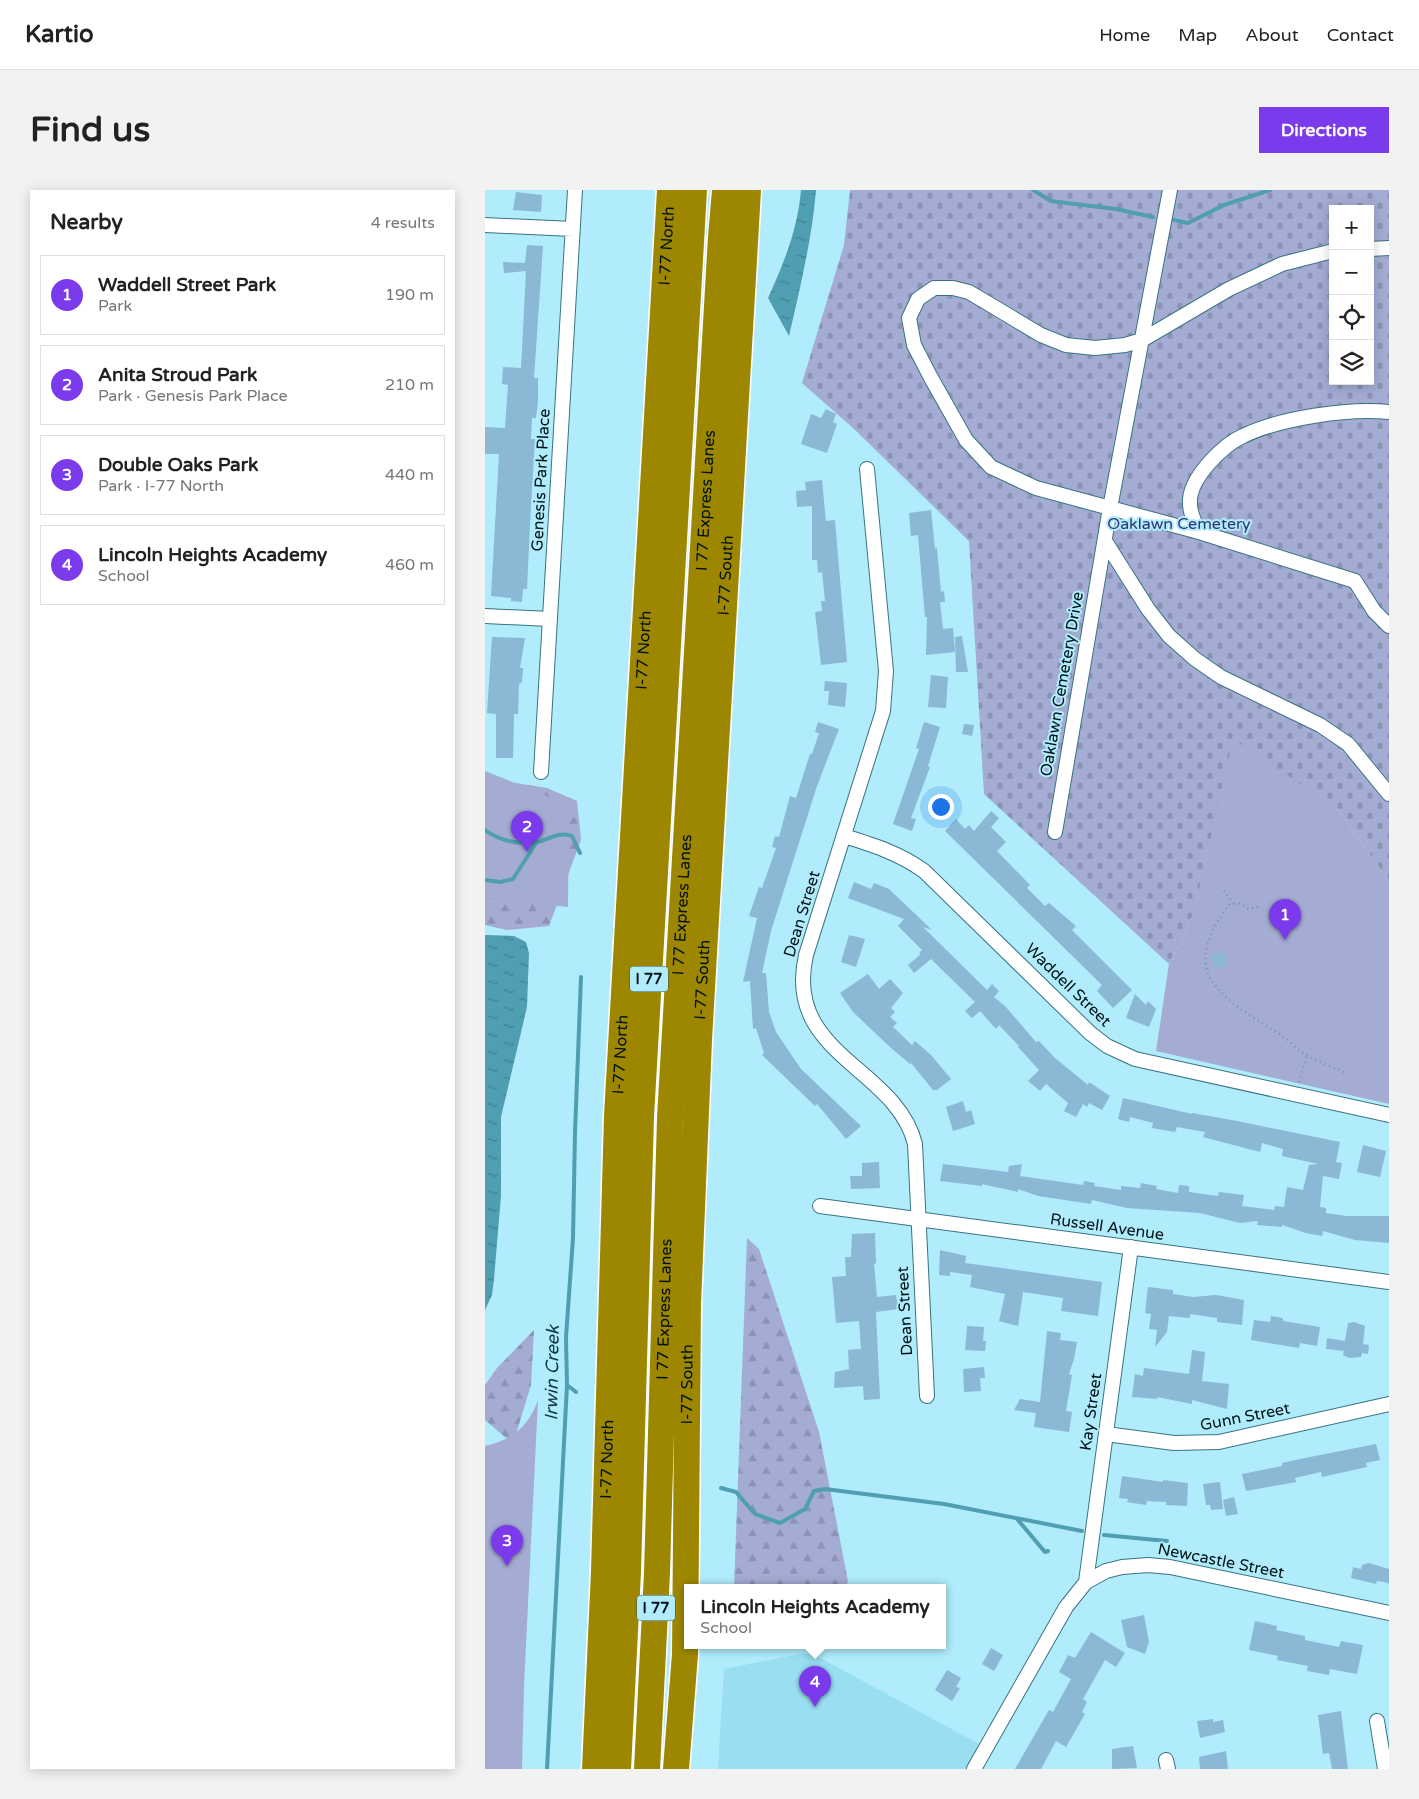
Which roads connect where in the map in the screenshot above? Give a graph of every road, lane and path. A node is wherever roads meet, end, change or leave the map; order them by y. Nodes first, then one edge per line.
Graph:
1 (575, 190) edge
2 (670, 190) edge
3 (694, 190) edge
4 (724, 190) edge
5 (748, 190) edge
6 (1170, 190) edge
7 (485, 225) edge
8 (573, 229) junction
9 (1389, 248) edge
10 (1374, 249) edge
11 (1329, 252) edge
12 (1142, 340) junction
13 (1389, 412) edge
14 (867, 469) dead end
15 (1110, 508) junction
16 (1199, 532) junction
17 (1105, 541) junction
18 (485, 616) edge
19 (550, 619) junction
20 (1389, 626) edge
21 (541, 772) dead end
22 (1389, 794) edge
23 (1055, 832) dead end
24 (844, 836) junction
25 (1224, 890) dead end
26 (1234, 904) junction
27 (1258, 907) dead end
28 (1307, 1056) junction
29 (1346, 1073) dead end
30 (1298, 1083) dead end
31 (1389, 1115) edge
32 (820, 1206) dead end
33 (918, 1219) junction
34 (1131, 1247) junction
35 (1389, 1282) edge
36 (927, 1396) dead end
37 (1389, 1404) edge
38 (1106, 1434) junction
39 (1086, 1582) junction
40 (686, 1584) edge
41 (1389, 1614) edge
42 (685, 1649) edge
43 (685, 1654) junction
44 (1377, 1721) dead end
45 (595, 1769) edge
46 (618, 1769) edge
47 (647, 1769) edge
48 (676, 1769) edge
49 (688, 1769) edge
50 (974, 1769) edge
51 (1385, 1769) edge

1 - 8 street, Genesis Park Place
2 - 45 highway, I-77 North / I 77
3 - 46 highway, I 77 Express Lanes / I 77
4 - 47 highway, I 77 Express Lanes / I 77
5 - 40 highway, I-77 South / I 77
6 - 12 street, Oaklawn Cemetery Drive
7 - 8 street
8 - 19 street, Genesis Park Place
9 - 10 street
11 - 12 street
12 - 15 street, Oaklawn Cemetery Drive
12 - 15 street
13 - 16 street
14 - 24 street, Dean Street
15 - 16 street
15 - 17 street, Oaklawn Cemetery Drive
16 - 20 street
17 - 22 street
17 - 23 street, Oaklawn Cemetery Drive
18 - 19 street
19 - 21 street, Genesis Park Place
24 - 31 street, Waddell Street
24 - 33 street, Dean Street
25 - 26 path
26 - 27 path
26 - 28 path
28 - 29 path
28 - 30 path
32 - 33 street, Russell Avenue
33 - 34 street, Russell Avenue
33 - 36 street, Dean Street
34 - 35 street, Russell Avenue
34 - 38 street, Kay Street
37 - 38 street, Gunn Street
38 - 39 street, Kay Street
39 - 41 street, Newcastle Street
39 - 50 street, Newcastle Street
42 - 43 highway, I-77 South / I 77
43 - 48 highway, I-77 South / I 77
43 - 49 highway
44 - 51 street

